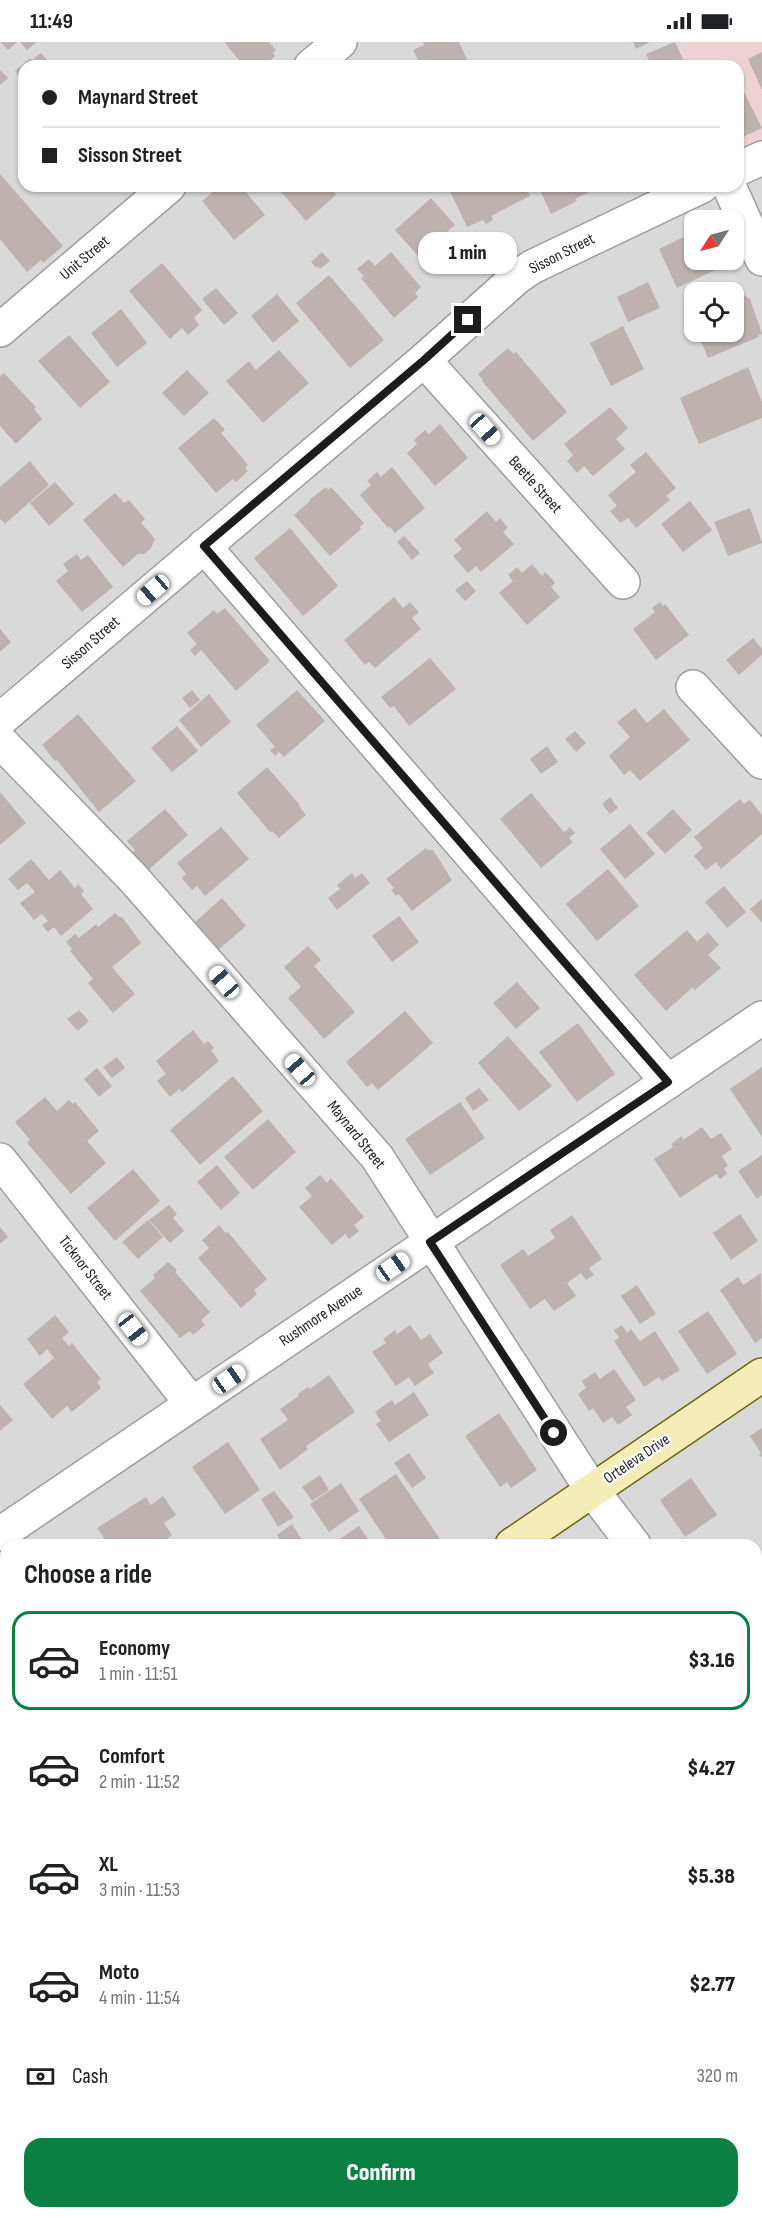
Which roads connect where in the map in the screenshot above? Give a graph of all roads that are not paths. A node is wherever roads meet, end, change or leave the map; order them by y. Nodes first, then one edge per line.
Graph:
1 (340, 42) edge
2 (318, 60) edge
3 (762, 158) edge
4 (744, 166) edge
5 (163, 192) edge
6 (689, 192) edge
7 (732, 192) edge
8 (762, 259) edge
9 (0, 330) edge
10 (424, 360) junction
11 (204, 546) junction
12 (623, 582) dead end
13 (693, 687) dead end
14 (0, 720) edge
15 (0, 741) edge
16 (762, 762) edge
17 (762, 1018) edge
18 (668, 1082) junction
19 (0, 1160) edge
20 (430, 1242) junction
21 (762, 1375) edge
22 (192, 1404) junction
23 (591, 1490) junction
24 (0, 1534) edge
25 (521, 1539) edge
26 (629, 1539) edge

1 - 2 street
3 - 4 street
5 - 9 street, Unit Street
6 - 10 street, Sisson Street
7 - 8 street
10 - 11 street, Sisson Street
10 - 12 street, Beetle Street
11 - 14 street, Sisson Street
11 - 18 street
13 - 16 street
15 - 20 street, Maynard Street
17 - 18 street, Rushmore Avenue
18 - 20 street, Rushmore Avenue
19 - 22 street, Ticknor Street
20 - 22 street, Rushmore Avenue
20 - 23 street, Maynard Street
21 - 23 street, Orteleva Drive
22 - 24 street, Rushmore Avenue
23 - 25 street, Orteleva Drive
23 - 26 street, Maynard Street

